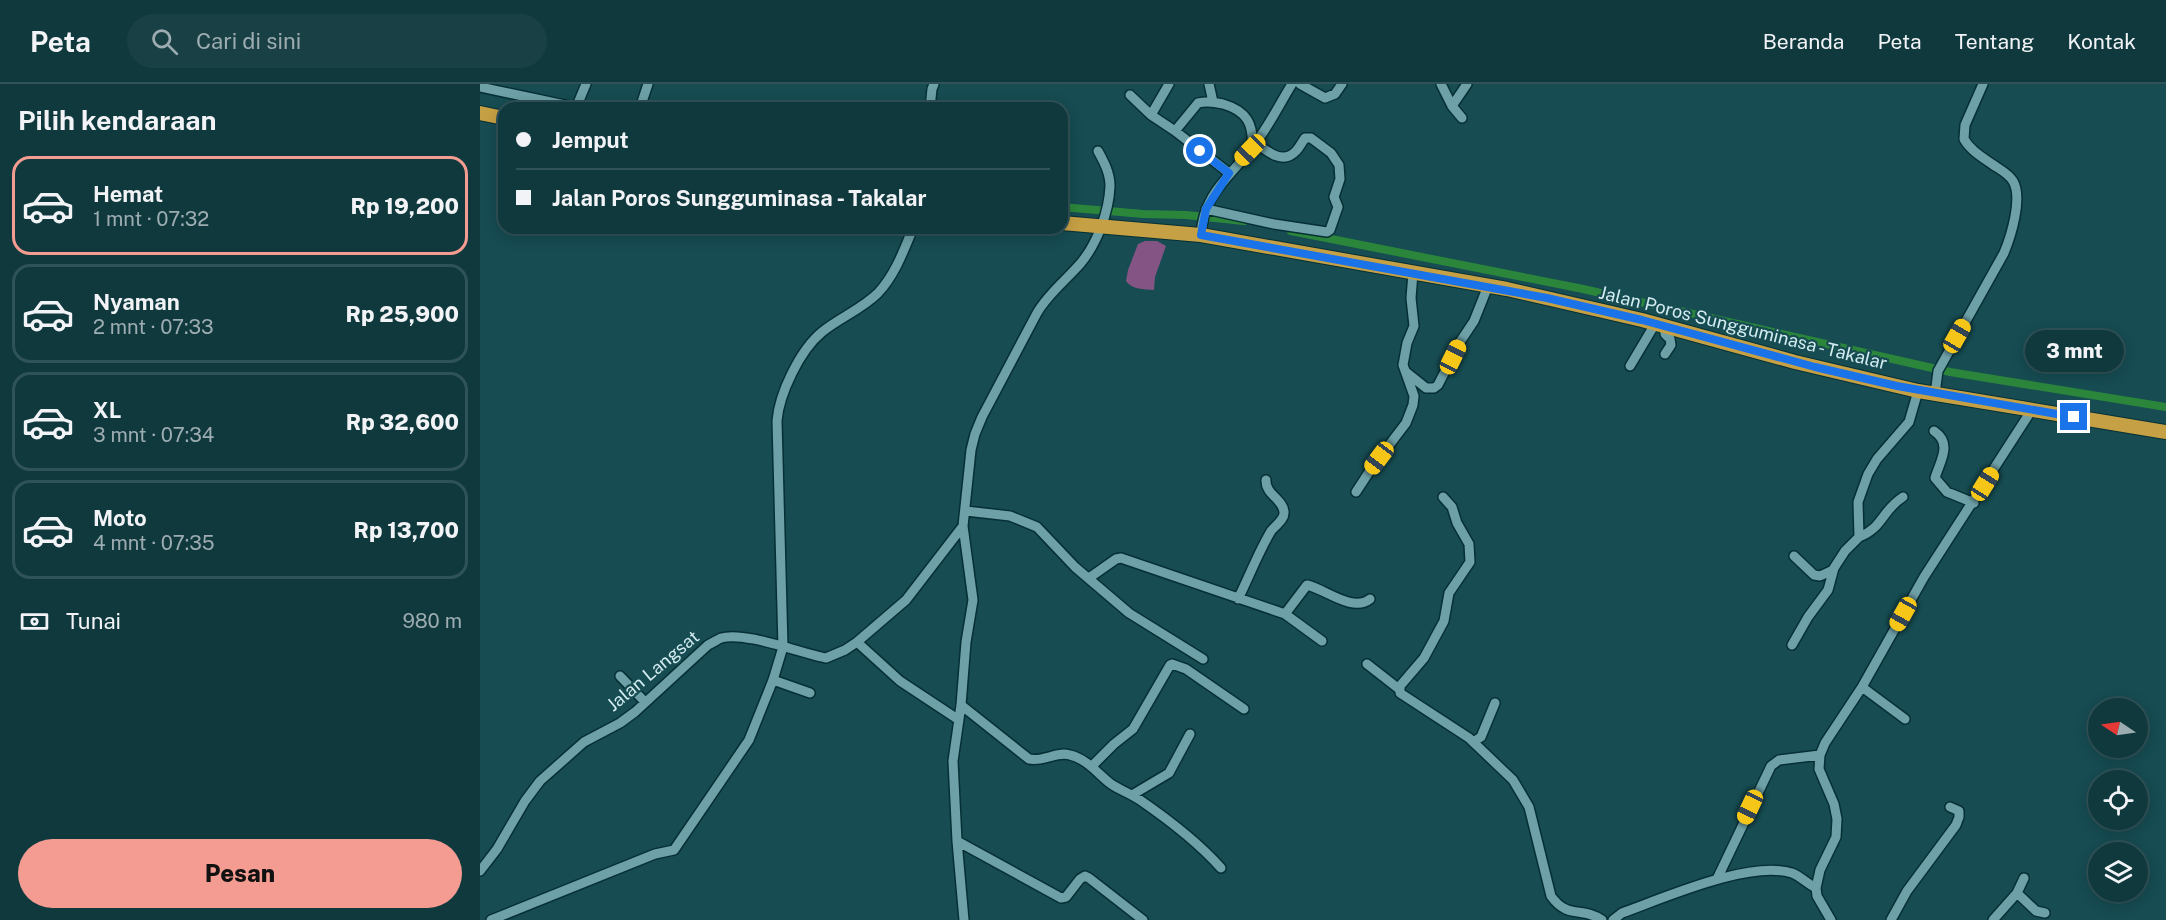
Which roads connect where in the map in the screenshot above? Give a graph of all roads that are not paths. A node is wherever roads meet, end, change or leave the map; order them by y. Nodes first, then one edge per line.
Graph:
1 (586, 84) edge
2 (648, 84) edge
3 (934, 84) edge
4 (1169, 84) edge
5 (1209, 84) edge
6 (1292, 84) edge
7 (1300, 84) edge
8 (1342, 84) edge
9 (1441, 84) edge
10 (1467, 84) edge
11 (1983, 84) edge
12 (480, 87) edge
13 (1130, 95) dead end
14 (549, 102) edge
15 (579, 102) edge
16 (642, 102) edge
17 (930, 102) edge
18 (1213, 102) junction
19 (1452, 106) junction
20 (480, 113) edge
21 (1151, 115) junction
22 (498, 117) edge
23 (1462, 117) dead end
24 (1175, 131) junction
25 (1254, 146) junction
26 (1098, 151) dead end
27 (1229, 173) junction
28 (1205, 211) junction
29 (1068, 223) edge
30 (1102, 223) junction
31 (1201, 232) junction
32 (910, 234) edge
33 (1413, 273) junction
34 (1488, 286) junction
35 (1660, 325) junction
36 (1665, 354) dead end
37 (1630, 366) dead end
38 (1404, 370) junction
39 (1936, 390) junction
40 (1918, 391) junction
41 (2031, 411) junction
42 (1934, 431) dead end
43 (2166, 432) edge
44 (1266, 480) dead end
45 (1356, 492) dead end
46 (1443, 497) dead end
47 (1902, 497) dead end
48 (1974, 503) junction
49 (966, 511) junction
50 (963, 526) junction
51 (1859, 537) junction
52 (1794, 556) dead end
53 (1833, 570) junction
54 (1089, 578) junction
55 (1238, 599) junction
56 (1370, 599) dead end
57 (1285, 614) junction
58 (1322, 641) dead end
59 (857, 642) junction
60 (1792, 645) dead end
61 (783, 647) junction
62 (1203, 659) dead end
63 (1367, 664) dead end
64 (620, 676) dead end
65 (773, 680) junction
66 (1862, 687) junction
67 (1399, 689) junction
68 (810, 693) dead end
69 (645, 702) junction
70 (1495, 703) dead end
71 (961, 705) junction
72 (1244, 710) dead end
73 (1905, 719) dead end
74 (959, 720) junction
75 (1190, 734) dead end
76 (1473, 742) junction
77 (1820, 755) junction
78 (1092, 766) junction
79 (1132, 795) junction
80 (1950, 807) dead end
81 (957, 841) junction
82 (1221, 868) dead end
83 (480, 872) edge
84 (2024, 878) dead end
85 (1717, 879) junction
86 (1816, 888) junction
87 (2018, 893) junction
88 (2045, 913) dead end
89 (491, 920) edge
90 (964, 920) edge
91 (1143, 920) edge
92 (1602, 920) edge
93 (1613, 920) edge
94 (1831, 920) edge
95 (1891, 920) edge
96 (1993, 920) edge

1 - 15 street
2 - 16 street
3 - 17 street
4 - 21 street
5 - 18 street
6 - 25 street
7 - 8 street
9 - 19 street
10 - 19 street
11 - 39 street
12 - 14 street
13 - 21 street
18 - 24 street
18 - 25 street
19 - 23 street
20 - 22 highway
21 - 24 street
24 - 27 street
25 - 27 street
25 - 28 street
26 - 30 street
27 - 28 street
28 - 31 street
29 - 30 highway, Jalan Poros Sungguminasa - Takalar
30 - 31 highway, Jalan Poros Sungguminasa - Takalar
30 - 49 street
31 - 33 highway, Jalan Poros Sungguminasa - Takalar
32 - 61 street
33 - 34 highway, Jalan Poros Sungguminasa - Takalar
33 - 38 street
34 - 35 highway, Jalan Poros Sungguminasa - Takalar
34 - 38 street
35 - 36 street
35 - 37 street
35 - 40 highway, Jalan Poros Sungguminasa - Takalar
38 - 45 street
39 - 40 highway, Jalan Poros Sungguminasa - Takalar
39 - 41 highway, Jalan Poros Sungguminasa - Takalar
40 - 51 street
41 - 43 highway, Jalan Poros Sungguminasa - Takalar
41 - 48 street
42 - 48 street
44 - 55 street
46 - 67 street
47 - 51 street
48 - 66 street
49 - 50 street
49 - 54 street
50 - 59 street, Jalan Langsat
50 - 71 street
51 - 53 street
52 - 53 street
53 - 60 street
54 - 55 street
54 - 62 street
55 - 57 street
56 - 57 street
57 - 58 street
59 - 61 street, Jalan Langsat
59 - 74 street
61 - 65 street
61 - 69 street, Jalan Langsat
63 - 67 street
64 - 69 street
65 - 68 street
65 - 89 street
66 - 73 street
66 - 77 street
67 - 76 street
69 - 83 street, Jalan Langsat
70 - 76 street
71 - 74 street
71 - 78 street
72 - 78 street
74 - 81 street
75 - 79 street
76 - 92 street
77 - 85 street
77 - 86 street
78 - 79 street
79 - 82 street
80 - 95 street
81 - 90 street
81 - 91 street
84 - 87 street
85 - 86 street
85 - 93 street
86 - 94 street
87 - 88 street
87 - 96 street

